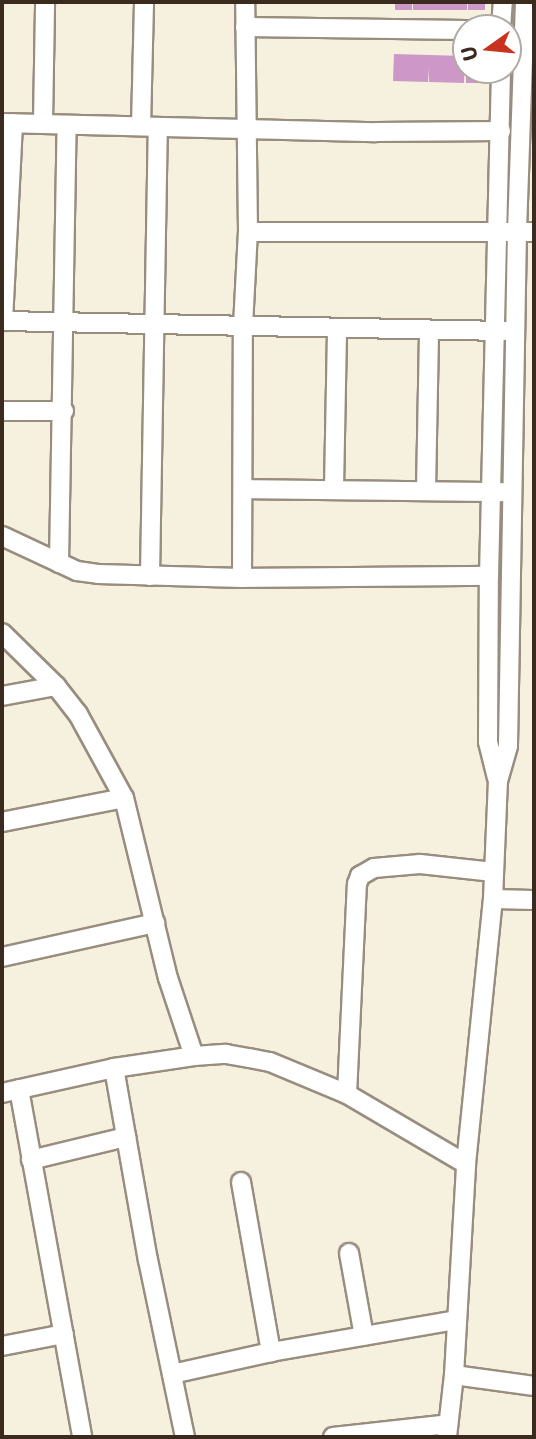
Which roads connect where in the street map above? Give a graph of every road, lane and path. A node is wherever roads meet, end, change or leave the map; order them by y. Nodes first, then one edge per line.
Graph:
1 (45, 2) edge
2 (144, 2) edge
3 (245, 2) edge
4 (525, 2) edge
5 (245, 27) junction
6 (522, 29) edge
7 (452, 30) edge
8 (501, 84) edge
9 (43, 122) junction
10 (7, 123) edge
11 (68, 125) junction
12 (150, 126) junction
13 (246, 127) junction
14 (501, 131) junction
15 (528, 132) edge
16 (248, 232) junction
17 (526, 232) edge
18 (496, 233) junction
19 (64, 320) junction
20 (2, 321) edge
21 (154, 325) junction
22 (243, 326) junction
23 (337, 328) junction
24 (494, 329) junction
25 (429, 330) junction
26 (516, 332) junction
27 (2, 411) edge
28 (64, 411) junction
29 (492, 419) junction
30 (514, 420) junction
31 (334, 488) junction
32 (243, 489) junction
33 (426, 490) junction
34 (491, 491) junction
35 (514, 493) junction
36 (2, 536) edge
37 (59, 563) junction
38 (150, 576) junction
39 (489, 576) junction
40 (242, 578) junction
41 (2, 633) edge
42 (56, 686) junction
43 (2, 696) edge
44 (498, 781) junction
45 (124, 798) junction
46 (2, 822) edge
47 (494, 872) junction
48 (493, 899) junction
49 (534, 900) edge
50 (155, 923) junction
51 (2, 957) edge
52 (194, 1056) junction
53 (114, 1068) junction
54 (10, 1091) edge
55 (347, 1094) junction
56 (126, 1137) junction
57 (31, 1160) junction
58 (466, 1164) junction
59 (241, 1182) dead end
60 (349, 1253) dead end
61 (456, 1320) junction
62 (64, 1334) junction
63 (364, 1336) junction
64 (2, 1346) edge
65 (271, 1352) junction
66 (172, 1374) junction
67 (454, 1375) junction
68 (534, 1386) edge
69 (447, 1430) edge
70 (82, 1437) edge
71 (185, 1437) edge
72 (333, 1437) edge

1 - 9 street
2 - 12 street
3 - 5 street
4 - 6 street
5 - 7 street
5 - 13 street
6 - 15 street
8 - 14 street
9 - 10 street
9 - 11 street
10 - 20 street
11 - 12 street
11 - 19 street
12 - 13 street
12 - 21 street
13 - 14 street
13 - 16 street
14 - 18 street
15 - 17 street
16 - 18 street
16 - 22 street
17 - 18 street
17 - 26 street
18 - 24 street
19 - 20 street
19 - 21 street
19 - 28 street
21 - 22 street
21 - 38 street
22 - 23 street
22 - 32 street
23 - 25 street
23 - 31 street
24 - 25 street
24 - 26 street
24 - 29 street
25 - 33 street
26 - 30 street
27 - 28 street
28 - 37 street
29 - 30 street
29 - 34 street
30 - 35 street
31 - 32 street
31 - 33 street
32 - 40 street
33 - 34 street
34 - 35 street
34 - 39 street
35 - 44 street
36 - 37 street
37 - 38 street
38 - 40 street
39 - 40 street
39 - 44 street
41 - 42 street
42 - 43 street
42 - 45 street
44 - 47 street
45 - 46 street
45 - 50 street
47 - 48 street
47 - 55 street
48 - 49 street
48 - 58 street
50 - 51 street
50 - 52 street
52 - 53 street
52 - 55 street
53 - 54 street
53 - 56 street
54 - 57 street
55 - 58 street
56 - 57 street
56 - 66 street
57 - 62 street
58 - 61 street
59 - 65 street
60 - 63 street
61 - 63 street
61 - 67 street
62 - 64 street
62 - 70 street
63 - 65 street
65 - 66 street
66 - 71 street
67 - 68 street
67 - 69 street
69 - 72 street

